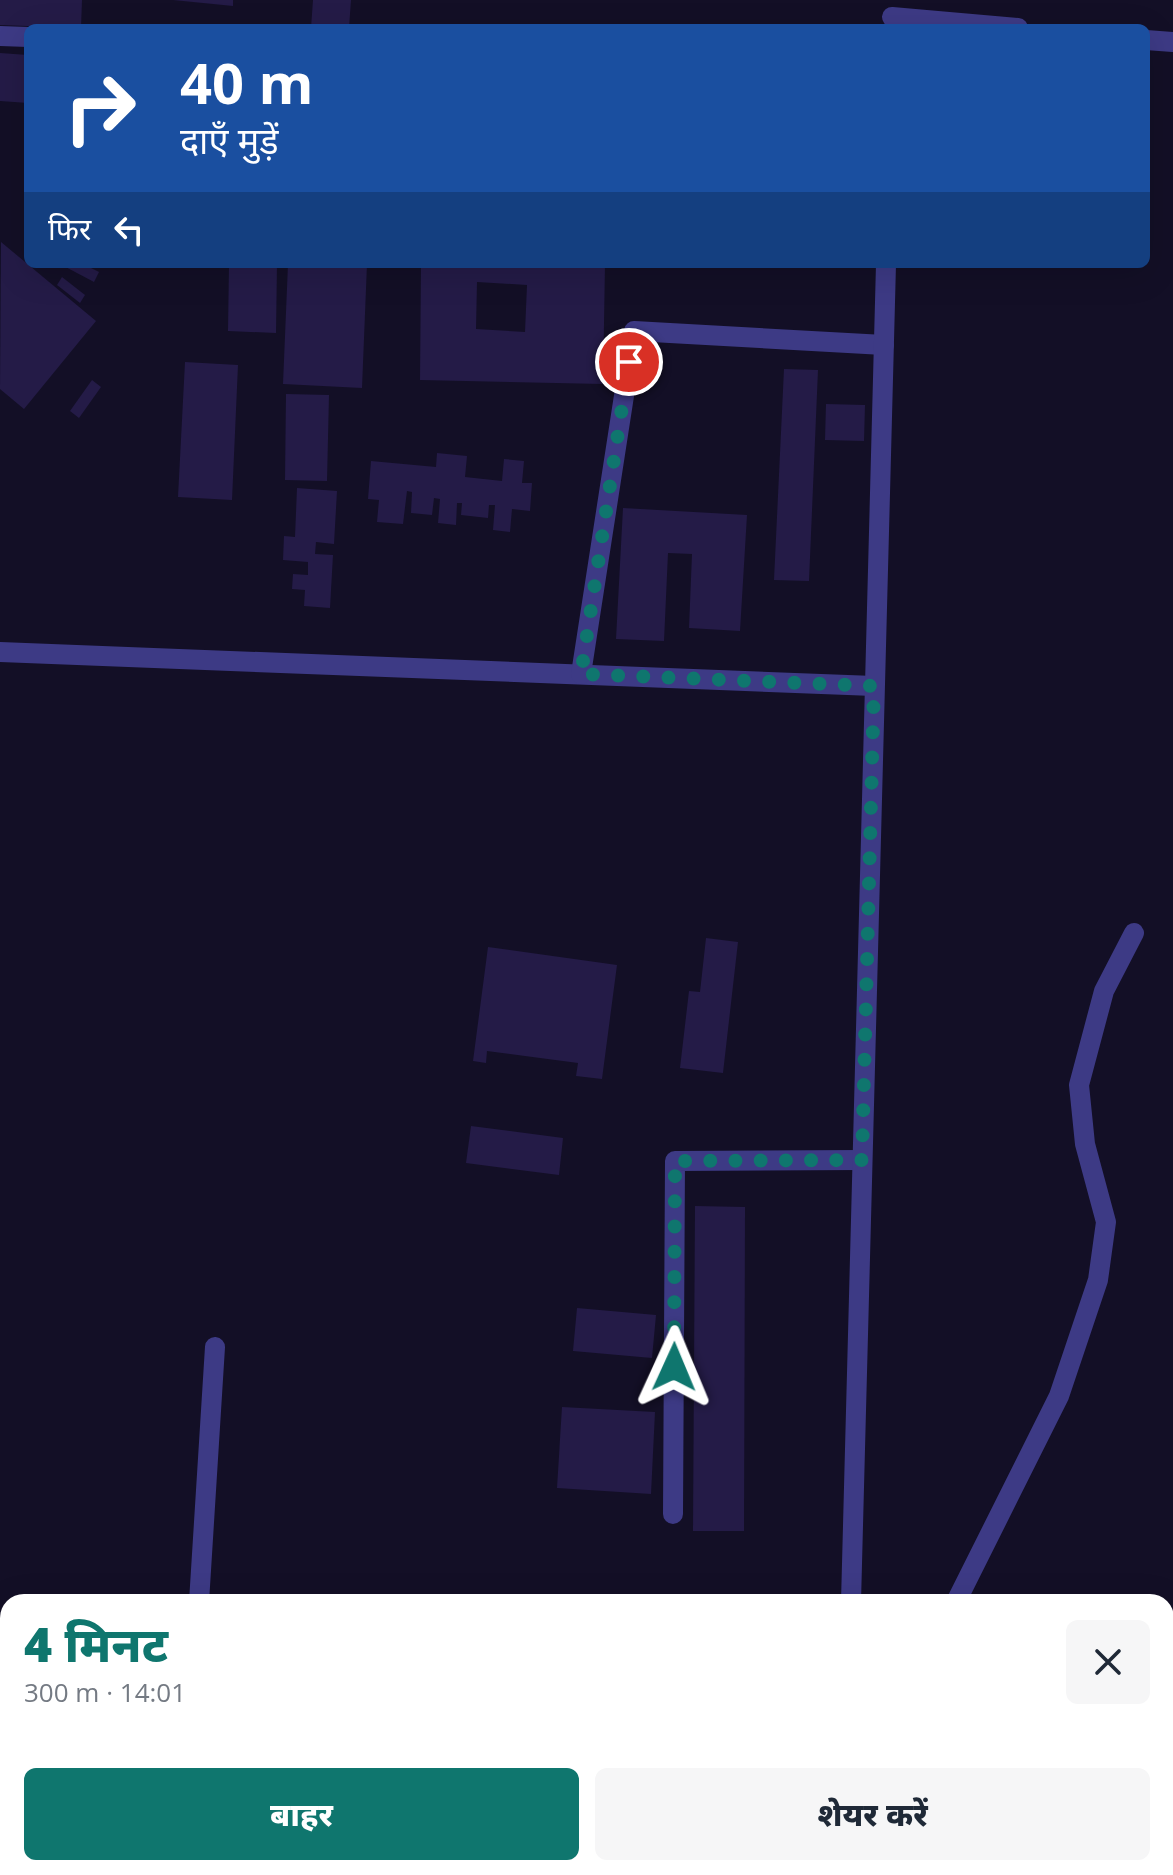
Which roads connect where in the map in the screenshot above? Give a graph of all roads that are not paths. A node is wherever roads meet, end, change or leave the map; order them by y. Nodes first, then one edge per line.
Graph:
1 (892, 15) edge
2 (979, 24) edge
3 (0, 36) edge
4 (24, 37) edge
5 (1150, 40) edge
6 (1173, 42) edge
7 (886, 268) edge
8 (884, 345) junction
9 (0, 652) edge
10 (581, 674) junction
11 (874, 686) junction
12 (1134, 933) dead end
13 (862, 1160) junction
14 (215, 1347) dead end
15 (673, 1514) dead end
16 (200, 1594) edge
17 (851, 1594) edge
18 (960, 1594) edge

1 - 2 street
3 - 4 street
5 - 6 street
7 - 8 street
8 - 10 street
8 - 11 street
9 - 10 street
10 - 11 street
11 - 13 street
12 - 18 street
13 - 15 street
13 - 17 street
14 - 16 street

